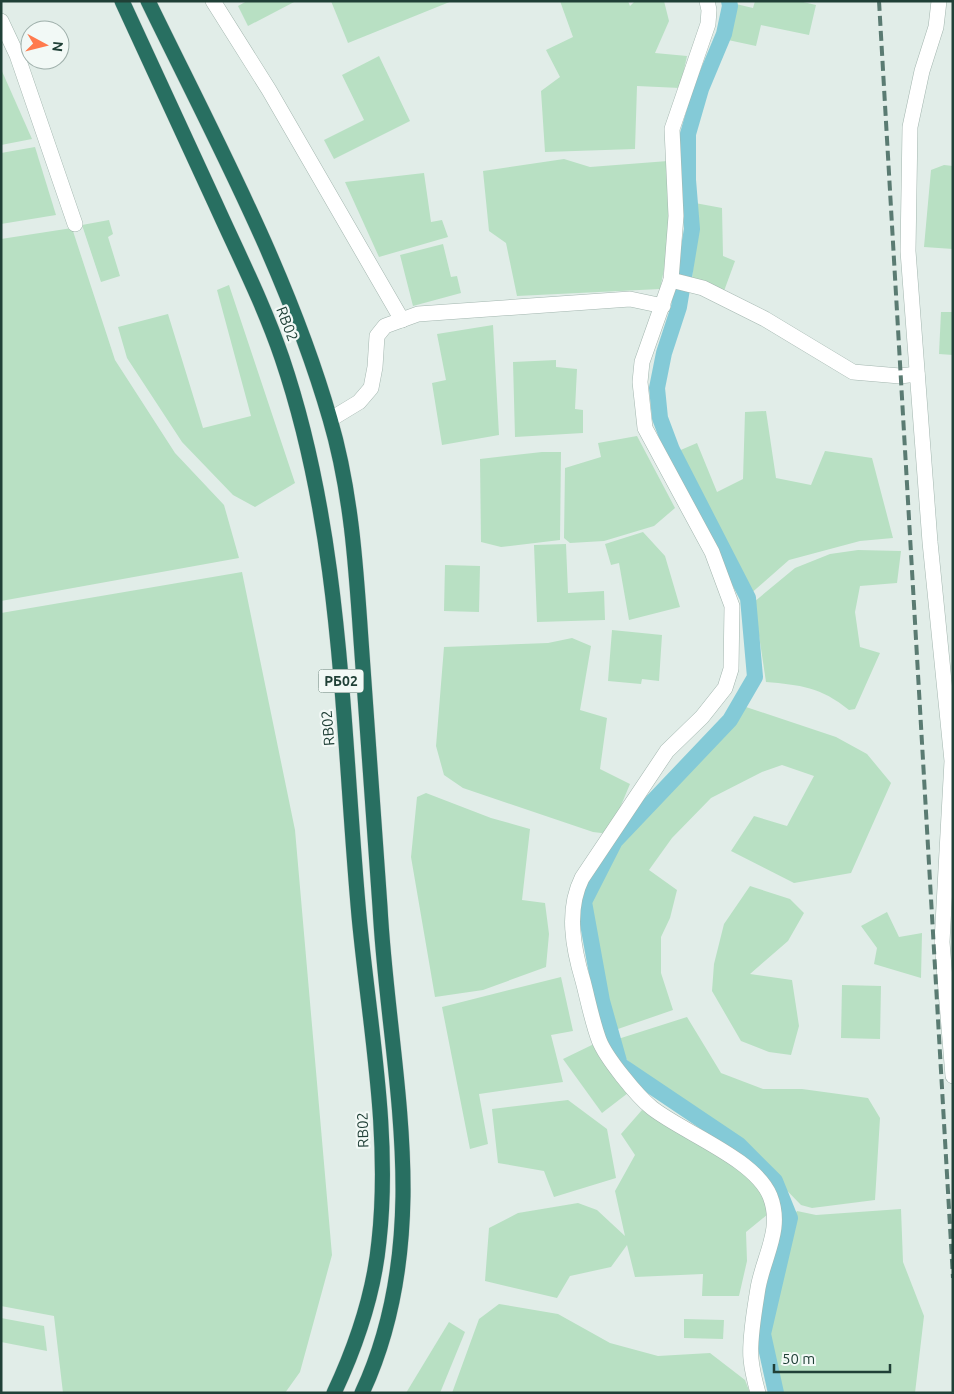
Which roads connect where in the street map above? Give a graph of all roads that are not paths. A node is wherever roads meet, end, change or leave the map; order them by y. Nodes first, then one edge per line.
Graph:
1 (122, 1) edge
2 (148, 1) edge
3 (212, 1) edge
4 (707, 1) edge
5 (940, 1) edge
6 (1, 21) edge
7 (75, 224) dead end
8 (671, 280) junction
9 (663, 306) junction
10 (402, 320) junction
11 (917, 374) junction
12 (330, 419) junction
13 (953, 1076) edge
14 (334, 1393) edge
15 (362, 1393) edge
16 (758, 1393) edge

1 - 14 highway, RB02 / РБ02
2 - 12 highway, RB02 / РБ02
3 - 10 street
4 - 8 street
5 - 11 street
6 - 7 street
8 - 9 street
8 - 11 street
9 - 10 street
9 - 16 street
10 - 12 street
11 - 13 street
12 - 15 highway, RB02 / РБ02

